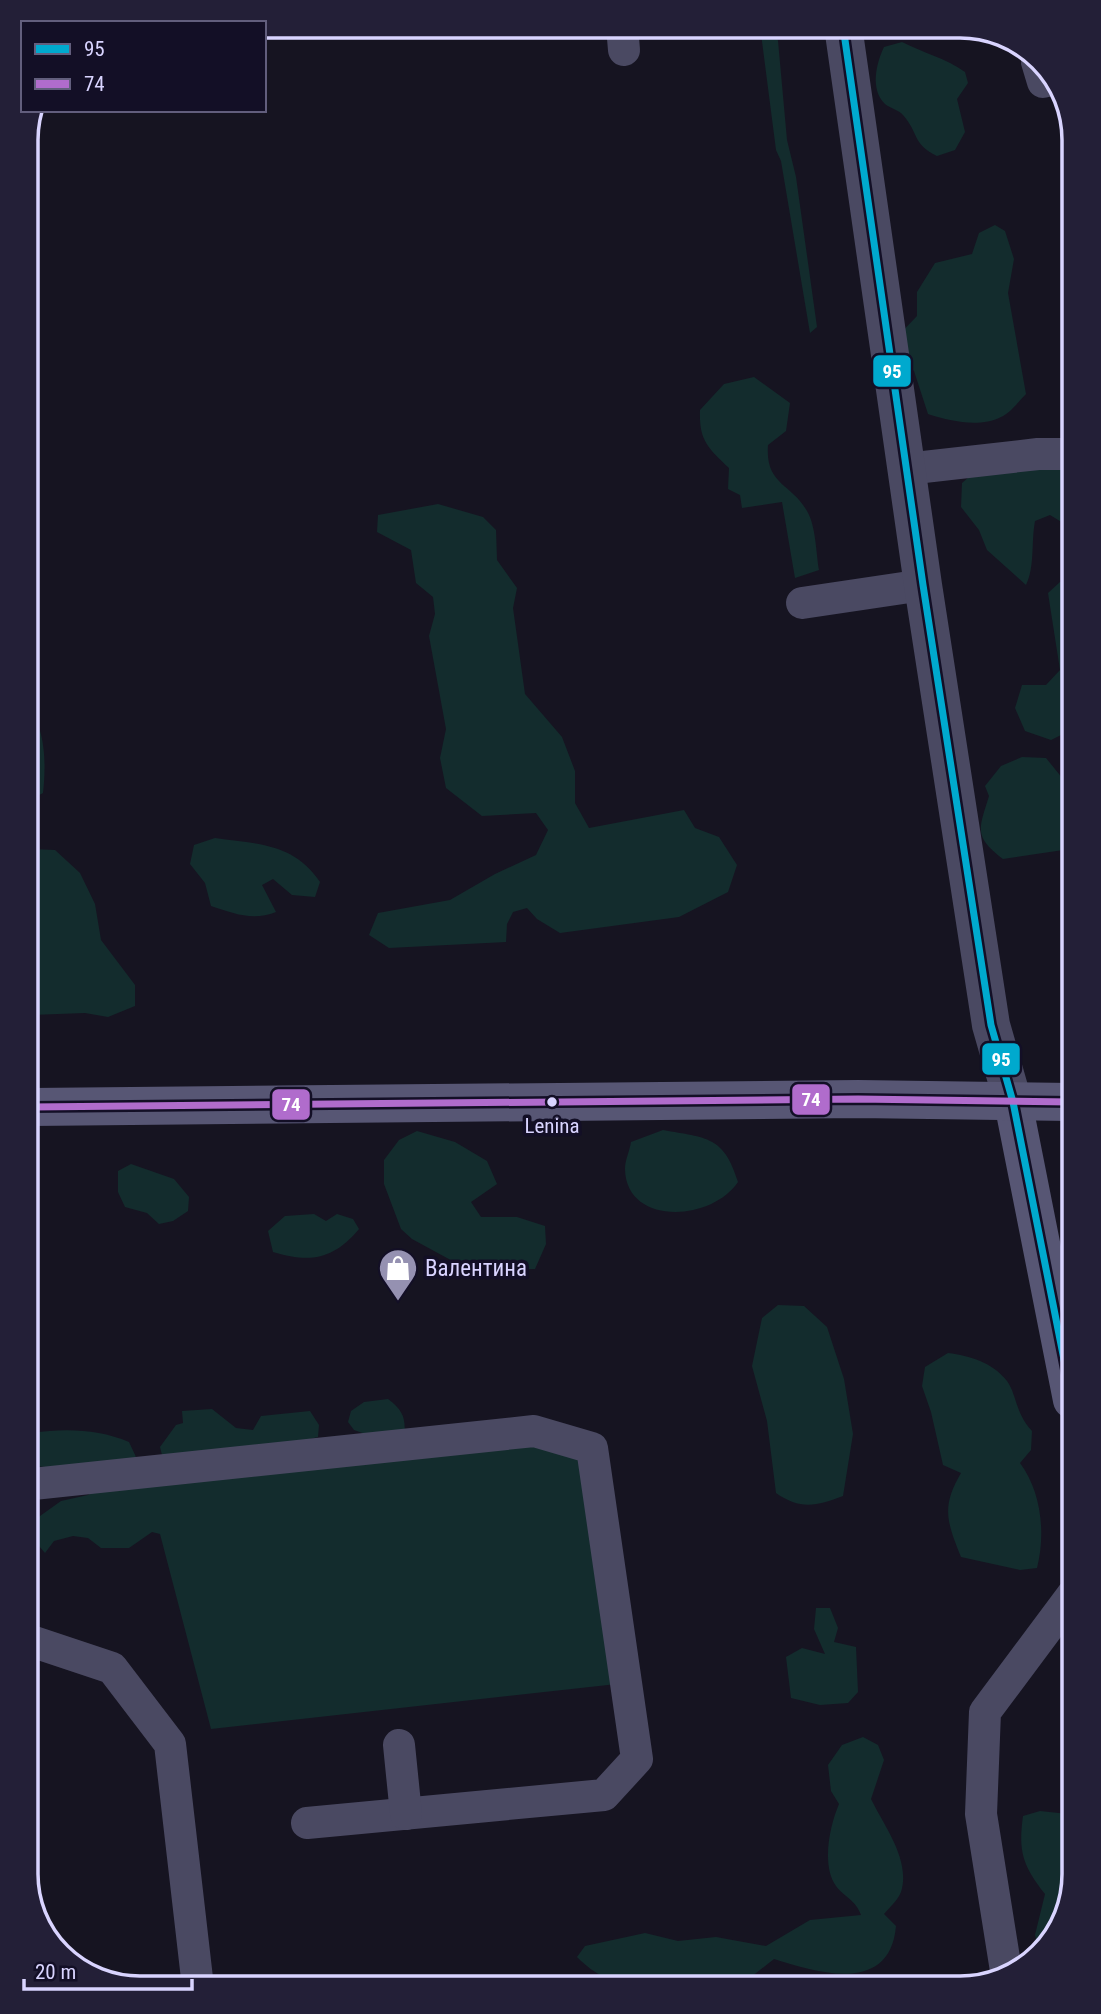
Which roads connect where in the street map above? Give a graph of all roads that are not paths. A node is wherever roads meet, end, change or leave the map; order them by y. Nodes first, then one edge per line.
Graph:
1 (845, 39) edge
2 (1062, 454) edge
3 (906, 469) junction
4 (923, 585) junction
5 (802, 603) dead end
6 (1013, 1102) junction
7 (1062, 1102) edge
8 (38, 1107) edge
9 (1062, 1349) edge
10 (38, 1482) edge
11 (1062, 1609) edge
12 (38, 1643) edge
13 (399, 1745) dead end
14 (406, 1814) junction
15 (307, 1823) dead end
16 (1005, 1965) edge
17 (197, 1975) edge

1 - 3 street
2 - 3 lane
3 - 4 street
4 - 5 lane
4 - 6 street
6 - 7 main road
6 - 8 main road
6 - 9 main road
10 - 14 lane
11 - 16 lane
12 - 17 lane
13 - 14 lane
14 - 15 lane

